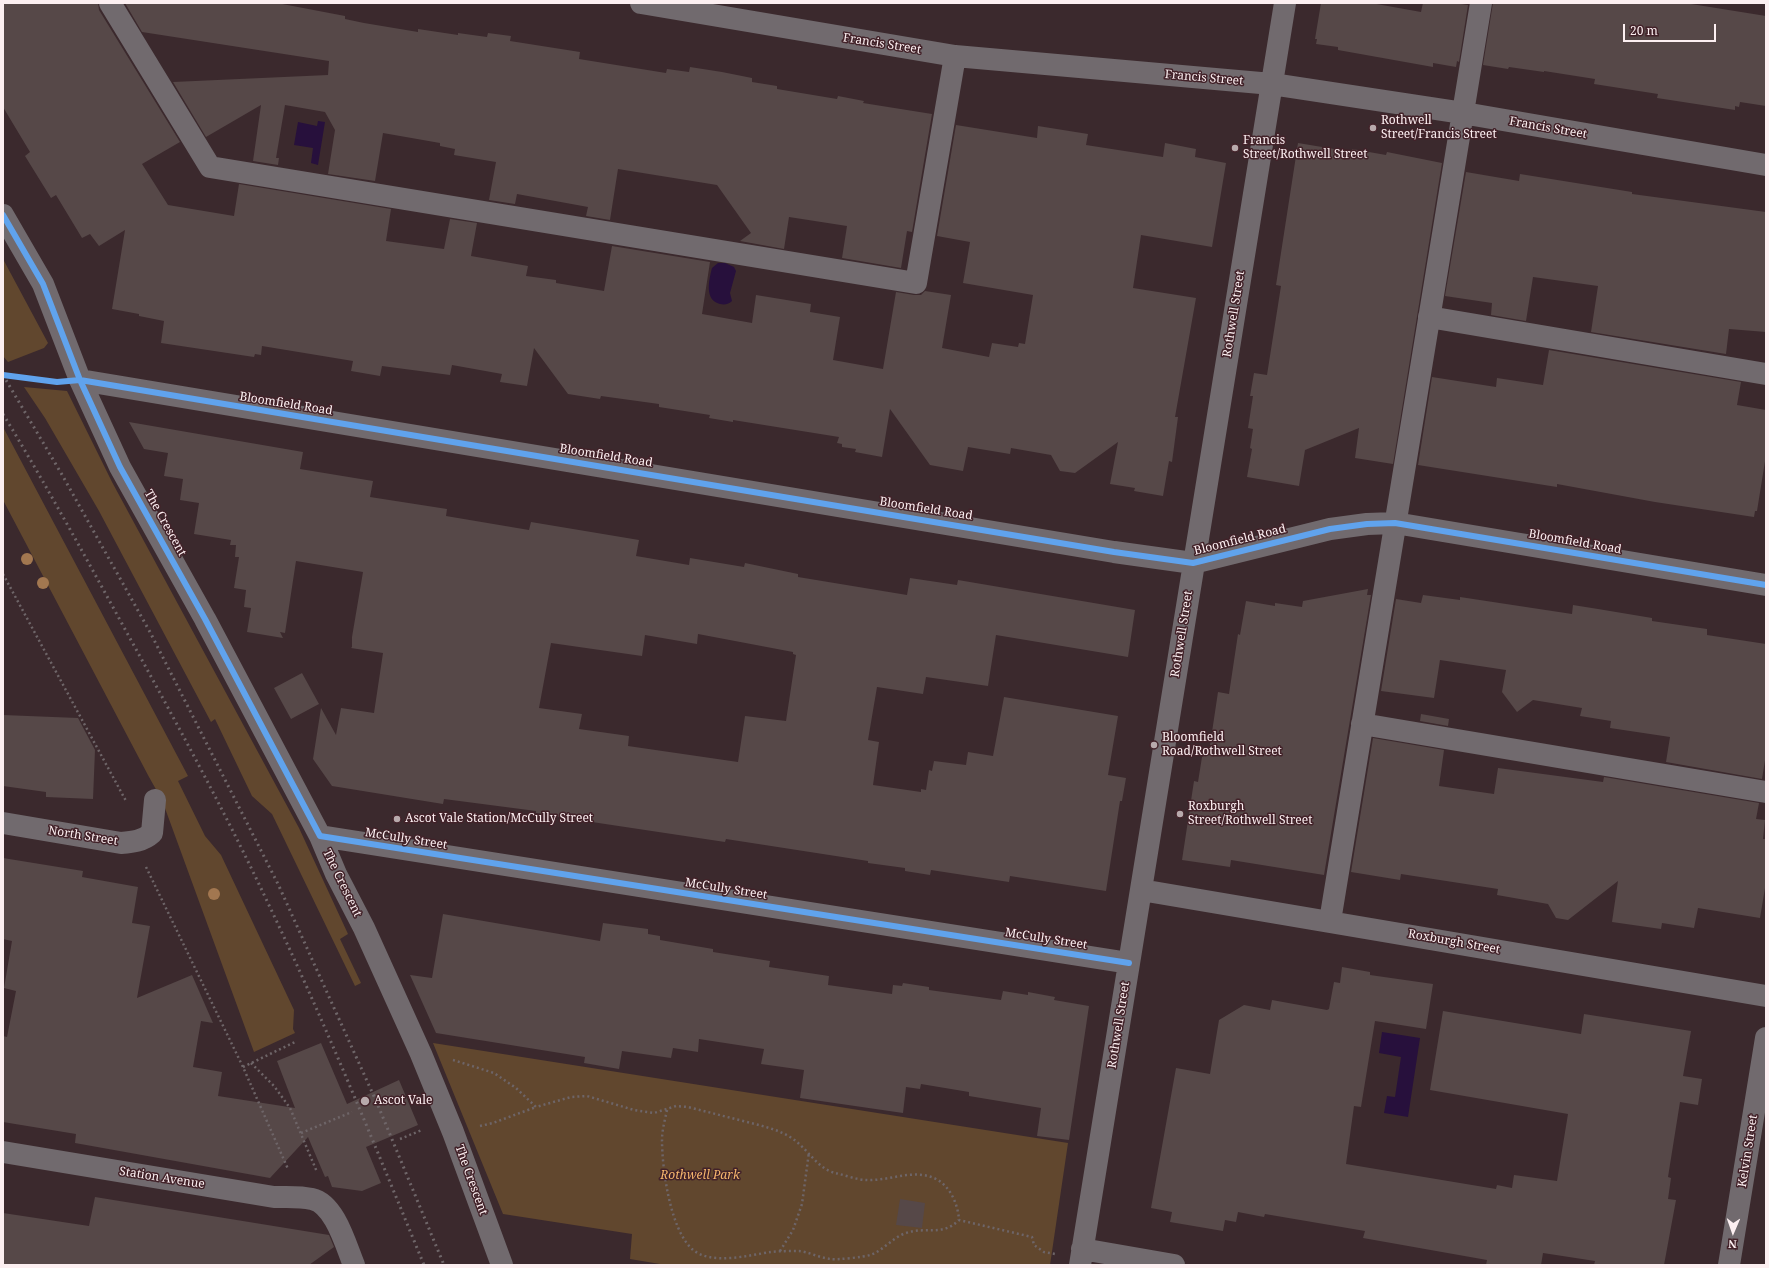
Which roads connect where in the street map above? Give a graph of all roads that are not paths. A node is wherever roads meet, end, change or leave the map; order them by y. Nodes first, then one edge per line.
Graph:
1 (110, 3) edge
2 (641, 3) edge
3 (1285, 3) edge
4 (1481, 3) edge
5 (955, 56) junction
6 (1272, 84) junction
7 (1463, 113) junction
8 (1766, 164) edge
9 (3, 215) edge
10 (1429, 317) junction
11 (1766, 374) edge
12 (80, 380) junction
13 (1395, 523) junction
14 (1193, 563) junction
15 (1766, 585) edge
16 (1362, 724) junction
17 (1766, 792) edge
18 (156, 800) dead end
19 (3, 823) edge
20 (320, 836) junction
21 (1141, 890) junction
22 (1330, 921) junction
23 (1129, 963) junction
24 (1766, 996) edge
25 (1766, 1038) edge
26 (3, 1152) edge
27 (1081, 1257) edge
28 (354, 1265) edge
29 (502, 1265) edge
30 (1174, 1265) edge
31 (1729, 1265) edge

1 - 5 street
2 - 5 street, Francis Street
3 - 6 street, Rothwell Street
4 - 7 street
5 - 6 street, Francis Street
6 - 7 street, Francis Street
6 - 14 street, Rothwell Street
7 - 8 street, Francis Street
7 - 10 street
9 - 12 street, The Crescent
10 - 11 street
10 - 13 street
12 - 14 street, Bloomfield Road
12 - 20 street, The Crescent
13 - 14 street, Bloomfield Road
13 - 15 street, Bloomfield Road
13 - 16 street
14 - 21 street, Rothwell Street
16 - 17 street
16 - 22 street
18 - 19 street, North Street
20 - 23 street, McCully Street
20 - 29 street, The Crescent
21 - 22 street, Roxburgh Street
21 - 23 street, Rothwell Street
22 - 24 street, Roxburgh Street
23 - 27 street, Rothwell Street
25 - 31 street, Kelvin Street
26 - 28 street, Station Avenue
27 - 30 street

